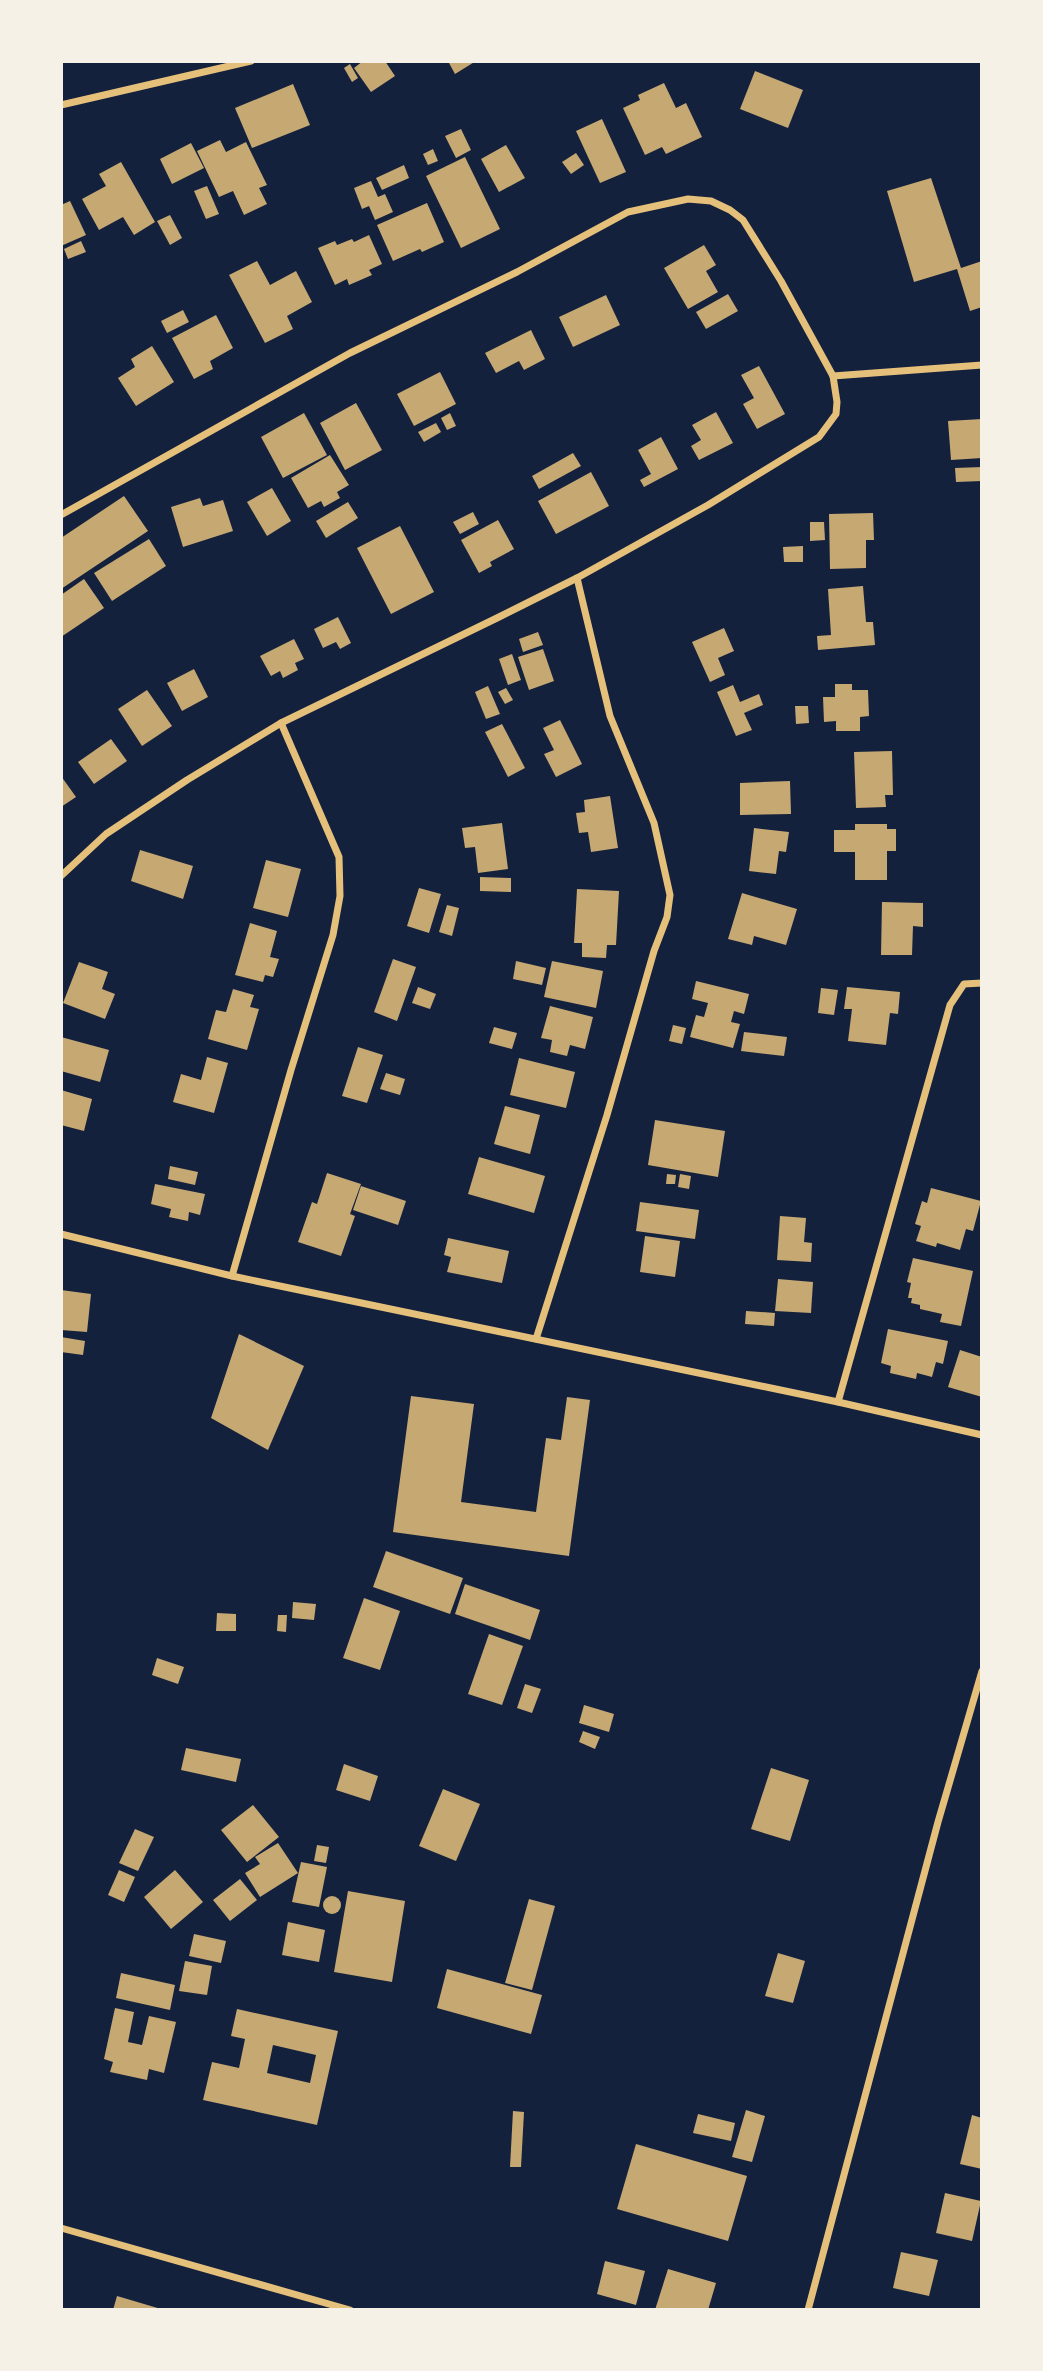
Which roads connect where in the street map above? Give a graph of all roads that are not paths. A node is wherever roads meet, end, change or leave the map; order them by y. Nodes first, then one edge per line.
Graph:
1 (251, 61) edge
2 (61, 106) edge
3 (982, 365) edge
4 (833, 376) junction
5 (61, 515) edge
6 (577, 578) junction
7 (281, 723) junction
8 (61, 876) edge
9 (982, 983) edge
10 (61, 1234) edge
11 (232, 1276) junction
12 (536, 1339) junction
13 (838, 1402) junction
14 (982, 1435) edge
15 (982, 1671) edge
16 (61, 2228) edge
17 (350, 2310) edge
18 (808, 2310) edge

1 - 2 street
3 - 4 street
4 - 5 street
4 - 6 street
6 - 7 street
6 - 12 street
7 - 8 street
7 - 11 street
9 - 13 street
10 - 11 street
11 - 12 street
12 - 13 street
13 - 14 street
15 - 18 street
16 - 17 street

